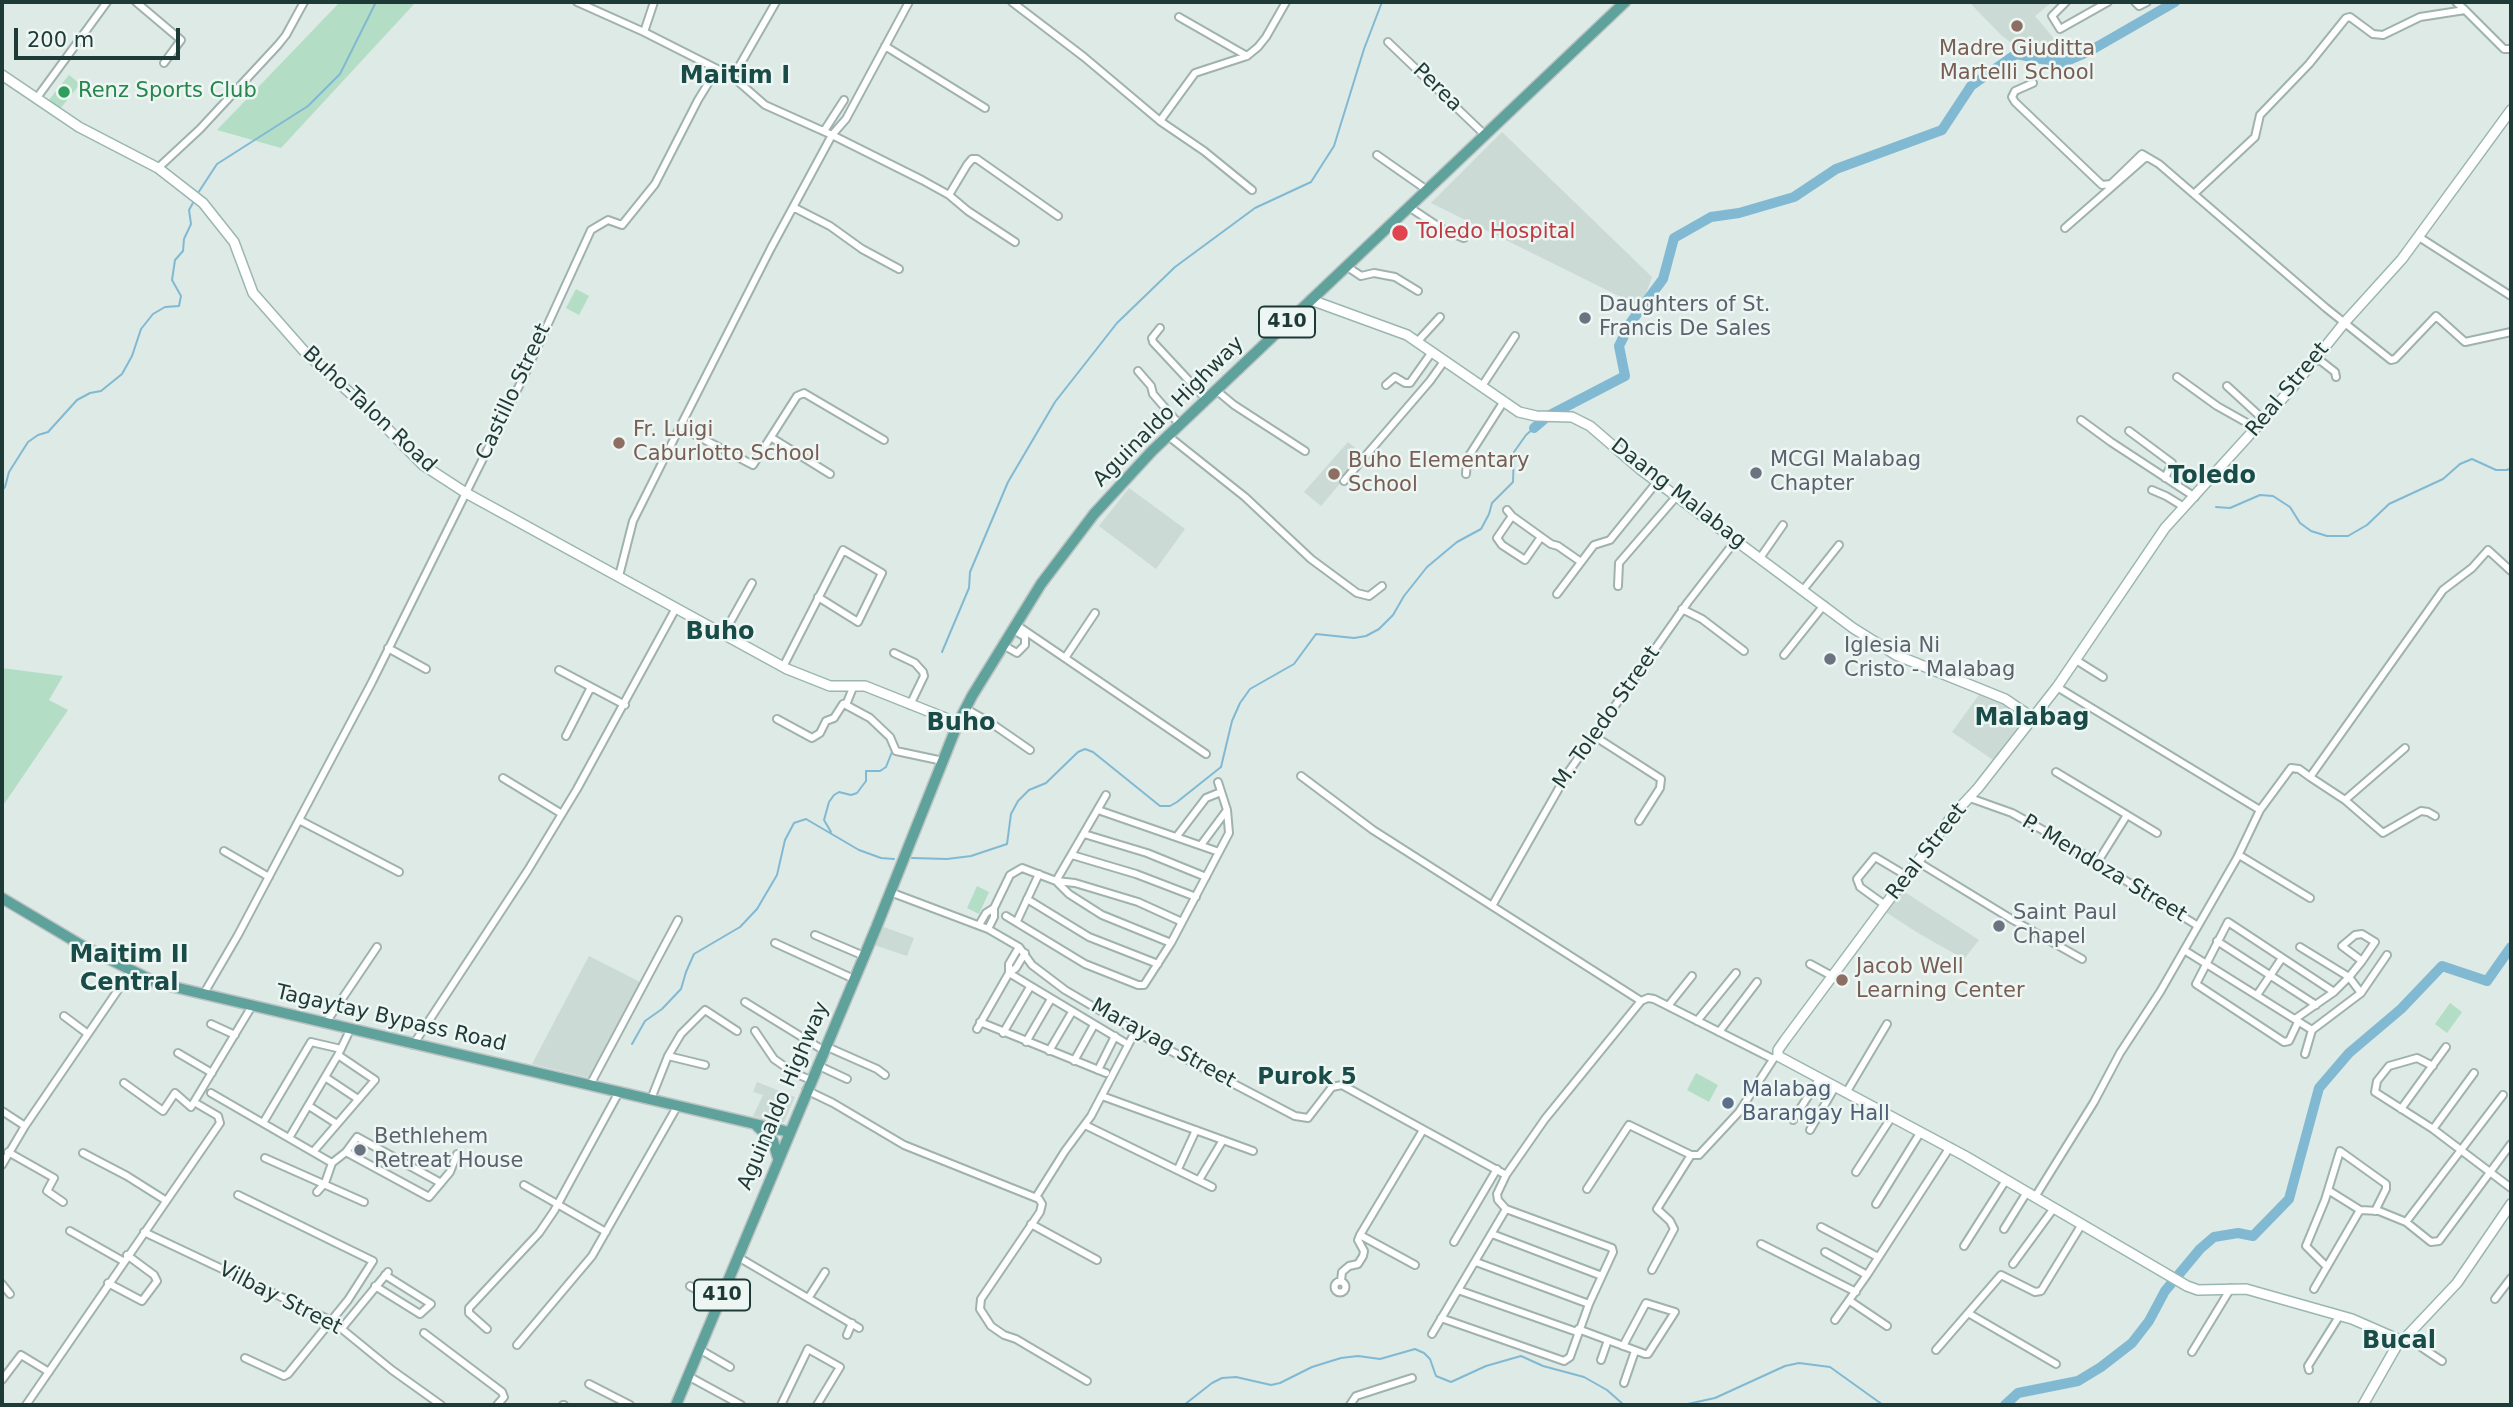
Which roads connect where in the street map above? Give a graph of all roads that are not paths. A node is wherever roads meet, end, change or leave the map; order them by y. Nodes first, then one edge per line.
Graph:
1 (107, 2) edge
2 (136, 2) edge
3 (304, 2) edge
4 (577, 2) edge
5 (654, 2) edge
6 (775, 2) edge
7 (909, 2) edge
8 (1012, 2) edge
9 (1286, 2) edge
10 (1625, 2) edge
11 (2066, 2) edge
12 (2108, 2) edge
13 (2135, 2) edge
14 (2147, 2) edge
15 (2456, 2) edge
16 (2465, 10) junction
17 (1179, 17) dead end
18 (644, 32) junction
19 (1388, 42) dead end
20 (885, 46) junction
21 (2511, 49) edge
22 (1247, 56) junction
23 (164, 63) dead end
24 (718, 69) junction
25 (2, 75) edge
26 (733, 77) junction
27 (2033, 83) dead end
28 (36, 99) junction
29 (844, 100) dead end
30 (985, 108) dead end
31 (2511, 110) edge
32 (1160, 121) junction
33 (824, 131) junction
34 (832, 135) junction
35 (1485, 135) junction
36 (1377, 155) dead end
37 (2146, 157) junction
38 (158, 168) junction
39 (1252, 190) dead end
40 (1427, 190) junction
41 (2195, 193) junction
42 (949, 195) junction
43 (793, 207) junction
44 (1409, 207) junction
45 (1059, 216) dead end
46 (2065, 228) dead end
47 (2419, 237) junction
48 (1464, 238) dead end
49 (1014, 242) dead end
50 (1346, 266) junction
51 (899, 270) dead end
52 (1418, 291) dead end
53 (2511, 296) edge
54 (1311, 300) junction
55 (1440, 317) dead end
56 (2345, 322) junction
57 (1160, 328) dead end
58 (2511, 332) edge
59 (1515, 336) dead end
60 (1418, 341) junction
61 (1432, 352) junction
62 (2317, 358) junction
63 (1445, 360) junction
64 (1139, 371) dead end
65 (2177, 377) dead end
66 (2336, 377) dead end
67 (1386, 385) dead end
68 (1482, 386) junction
69 (2227, 386) dead end
70 (1216, 390) junction
71 (1206, 398) junction
72 (1504, 401) junction
73 (2081, 420) dead end
74 (2264, 420) junction
75 (1179, 424) junction
76 (680, 427) junction
77 (2256, 428) junction
78 (2129, 431) dead end
79 (1167, 435) junction
80 (772, 438) junction
81 (884, 440) dead end
82 (1306, 451) dead end
83 (830, 474) dead end
84 (1465, 474) dead end
85 (2165, 478) junction
86 (1344, 481) dead end
87 (1657, 482) junction
88 (2152, 490) dead end
89 (466, 493) junction
90 (1676, 497) junction
91 (2195, 497) junction
92 (2184, 507) junction
93 (1783, 525) dead end
94 (1541, 537) junction
95 (1736, 540) junction
96 (1839, 545) dead end
97 (1760, 558) junction
98 (1581, 562) junction
99 (2511, 572) edge
100 (619, 576) junction
101 (752, 583) dead end
102 (1382, 586) dead end
103 (1618, 586) dead end
104 (1803, 590) junction
105 (1557, 594) dead end
106 (818, 597) junction
107 (1824, 605) junction
108 (676, 608) junction
109 (1682, 609) junction
110 (1095, 613) dead end
111 (1013, 626) junction
112 (723, 635) junction
113 (1003, 645) junction
114 (388, 648) junction
115 (1744, 651) dead end
116 (894, 653) dead end
117 (1784, 654) dead end
118 (1065, 658) junction
119 (2076, 660) junction
120 (783, 667) junction
121 (426, 668) dead end
122 (559, 670) dead end
123 (986, 674) junction
124 (2103, 677) dead end
125 (854, 685) junction
126 (591, 687) junction
127 (2057, 687) junction
128 (847, 703) junction
129 (625, 705) junction
130 (910, 705) junction
131 (970, 711) junction
132 (2033, 718) junction
133 (777, 719) dead end
134 (958, 723) junction
135 (566, 736) dead end
136 (1594, 736) junction
137 (2405, 748) dead end
138 (1030, 750) dead end
139 (1206, 754) dead end
140 (943, 761) junction
141 (2056, 772) dead end
142 (1301, 776) dead end
143 (2310, 777) junction
144 (503, 778) dead end
145 (1218, 782) dead end
146 (1221, 792) junction
147 (1106, 795) dead end
148 (1970, 797) junction
149 (2345, 800) junction
150 (928, 802) junction
151 (1098, 810) junction
152 (1227, 810) junction
153 (2260, 810) junction
154 (562, 814) junction
155 (2127, 815) junction
156 (2435, 816) dead end
157 (299, 820) junction
158 (1639, 821) dead end
159 (1084, 834) junction
160 (2157, 834) dead end
161 (1177, 836) junction
162 (1201, 845) junction
163 (224, 851) dead end
164 (1219, 852) junction
165 (1072, 855) junction
166 (2239, 855) junction
167 (1917, 862) junction
168 (2097, 863) junction
169 (399, 873) dead end
170 (1039, 874) junction
171 (1907, 876) junction
172 (269, 877) junction
173 (1206, 877) junction
174 (1056, 881) junction
175 (890, 892) junction
176 (1196, 897) junction
177 (2, 898) edge
178 (2310, 898) dead end
179 (1027, 899) junction
180 (1885, 905) junction
181 (1492, 906) junction
182 (994, 908) junction
183 (1006, 916) dead end
184 (678, 920) dead end
185 (1017, 921) junction
186 (1182, 922) junction
187 (979, 925) junction
188 (2198, 926) junction
189 (988, 929) junction
190 (815, 935) dead end
191 (2217, 941) junction
192 (775, 943) dead end
193 (1171, 943) junction
194 (377, 947) dead end
195 (2300, 947) dead end
196 (1022, 950) junction
197 (2184, 950) junction
198 (864, 956) junction
199 (2388, 956) dead end
200 (2282, 958) junction
201 (2082, 959) dead end
202 (2362, 961) junction
203 (2206, 962) junction
204 (1158, 964) junction
205 (1810, 964) dead end
206 (131, 971) junction
207 (1009, 973) junction
208 (1736, 973) dead end
209 (1692, 976) dead end
210 (1832, 976) junction
211 (2270, 976) junction
212 (2349, 977) junction
213 (854, 979) junction
214 (1757, 982) dead end
215 (1030, 987) junction
216 (2334, 992) junction
217 (2361, 993) junction
218 (203, 995) junction
219 (2257, 995) junction
220 (1051, 999) junction
221 (1641, 1001) junction
222 (745, 1002) dead end
223 (2316, 1005) junction
224 (252, 1006) junction
225 (1668, 1006) junction
226 (1072, 1012) junction
227 (64, 1016) dead end
228 (2297, 1020) junction
229 (1697, 1021) junction
230 (211, 1024) dead end
231 (325, 1024) junction
232 (1094, 1024) junction
233 (1886, 1024) dead end
234 (350, 1030) junction
235 (2312, 1030) junction
236 (737, 1031) dead end
237 (755, 1031) dead end
238 (1135, 1032) junction
239 (1719, 1032) junction
240 (1003, 1033) junction
241 (88, 1034) junction
242 (235, 1035) junction
243 (1115, 1036) junction
244 (1026, 1042) junction
245 (1124, 1042) dead end
246 (413, 1045) junction
247 (2446, 1047) dead end
248 (824, 1048) junction
249 (1049, 1051) junction
250 (340, 1052) junction
251 (178, 1053) dead end
252 (2305, 1054) dead end
253 (668, 1056) junction
254 (1775, 1058) junction
255 (1074, 1061) junction
256 (705, 1065) dead end
257 (817, 1065) junction
258 (2433, 1066) junction
259 (1098, 1070) junction
260 (212, 1073) junction
261 (1106, 1073) dead end
262 (2474, 1073) dead end
263 (885, 1075) dead end
264 (325, 1077) junction
265 (1819, 1079) junction
266 (847, 1080) dead end
267 (124, 1083) dead end
268 (808, 1085) junction
269 (590, 1086) junction
270 (1835, 1087) junction
271 (619, 1092) junction
272 (211, 1093) dead end
273 (1846, 1093) junction
274 (2503, 1095) dead end
275 (1102, 1096) junction
276 (358, 1098) junction
277 (651, 1099) junction
278 (194, 1102) junction
279 (678, 1105) junction
280 (309, 1106) junction
281 (2401, 1109) junction
282 (2, 1111) edge
283 (1891, 1118) junction
284 (1794, 1120) dead end
285 (263, 1123) junction
286 (752, 1123) junction
287 (337, 1124) junction
288 (1085, 1125) junction
289 (24, 1126) junction
290 (1196, 1129) junction
291 (2433, 1129) junction
292 (1423, 1130) junction
293 (1810, 1130) dead end
294 (789, 1132) junction
295 (1920, 1133) junction
296 (289, 1138) junction
297 (1223, 1140) junction
298 (2511, 1144) edge
299 (1950, 1147) junction
300 (1253, 1151) dead end
301 (2461, 1151) junction
302 (8, 1152) junction
303 (313, 1152) junction
304 (346, 1152) junction
305 (83, 1153) dead end
306 (457, 1154) dead end
307 (1691, 1155) junction
308 (265, 1158) dead end
309 (778, 1160) junction
310 (332, 1163) junction
311 (2, 1165) edge
312 (1178, 1169) junction
313 (1497, 1169) junction
314 (1856, 1172) dead end
315 (2490, 1172) junction
316 (1506, 1175) junction
317 (1199, 1180) junction
318 (2007, 1180) junction
319 (325, 1183) junction
320 (441, 1183) junction
321 (524, 1185) dead end
322 (1212, 1187) dead end
323 (2511, 1188) edge
324 (1587, 1189) dead end
325 (2328, 1189) junction
326 (317, 1192) dead end
327 (238, 1195) dead end
328 (2031, 1195) junction
329 (1036, 1197) junction
330 (165, 1200) junction
331 (63, 1202) dead end
332 (364, 1202) dead end
333 (557, 1204) junction
334 (1876, 1204) dead end
335 (2511, 1204) edge
336 (2054, 1208) junction
337 (1506, 1209) junction
338 (2360, 1210) junction
339 (2375, 1211) junction
340 (2406, 1222) junction
341 (1031, 1224) junction
342 (2082, 1224) junction
343 (1821, 1227) dead end
344 (2004, 1229) dead end
345 (70, 1231) dead end
346 (144, 1232) junction
347 (606, 1232) junction
348 (1492, 1234) junction
349 (1360, 1235) junction
350 (1454, 1242) dead end
351 (1761, 1244) dead end
352 (1964, 1246) dead end
353 (1825, 1252) dead end
354 (738, 1257) junction
355 (1878, 1257) junction
356 (125, 1258) junction
357 (1097, 1260) dead end
358 (1476, 1262) junction
359 (2013, 1264) dead end
360 (1415, 1265) dead end
361 (2327, 1267) junction
362 (1652, 1270) dead end
363 (825, 1272) dead end
364 (1867, 1275) junction
365 (1602, 1276) junction
366 (2511, 1278) edge
367 (1342, 1281) dead end
368 (108, 1283) junction
369 (2, 1284) edge
370 (375, 1286) junction
371 (690, 1286) dead end
372 (2231, 1288) junction
373 (2314, 1289) dead end
374 (1458, 1290) junction
375 (1856, 1292) junction
376 (10, 1294) dead end
377 (809, 1297) junction
378 (2495, 1299) dead end
379 (1850, 1301) junction
380 (719, 1302) junction
381 (1589, 1304) junction
382 (1968, 1313) junction
383 (2340, 1315) junction
384 (1441, 1318) junction
385 (1835, 1320) dead end
386 (332, 1321) junction
387 (852, 1323) junction
388 (1888, 1326) dead end
389 (342, 1328) junction
390 (859, 1328) dead end
391 (487, 1329) dead end
392 (1578, 1331) junction
393 (424, 1333) dead end
394 (1432, 1334) dead end
395 (847, 1335) dead end
396 (2403, 1339) junction
397 (1608, 1340) junction
398 (517, 1345) dead end
399 (1623, 1346) junction
400 (699, 1349) junction
401 (1936, 1350) dead end
402 (1636, 1351) junction
403 (2192, 1352) dead end
404 (245, 1358) dead end
405 (1601, 1360) dead end
406 (2442, 1361) dead end
407 (2056, 1364) dead end
408 (730, 1367) dead end
409 (2309, 1370) dead end
410 (49, 1371) junction
411 (688, 1376) junction
412 (1412, 1378) dead end
413 (2, 1380) edge
414 (1087, 1381) dead end
415 (1624, 1383) dead end
416 (589, 1384) dead end
417 (26, 1405) edge
418 (442, 1405) edge
419 (497, 1405) edge
420 (630, 1405) edge
421 (676, 1405) edge
422 (741, 1405) edge
423 (781, 1405) edge
424 (817, 1405) edge
425 (1350, 1405) edge
426 (2363, 1405) edge

1 - 28 street
2 - 23 street
3 - 38 street
4 - 18 street
5 - 18 street
6 - 26 street
7 - 20 street
8 - 32 street
9 - 22 street
10 - 35 main road, Aguinaldo Highway / 410
11 - 12 street
13 - 14 street
15 - 16 street
16 - 21 street
16 - 41 street
17 - 22 street
18 - 24 street
19 - 35 street, Perea
20 - 30 street
20 - 34 street
22 - 32 street
24 - 26 street
24 - 89 street, Castillo Street
25 - 28 street, Buho-Talon Road
26 - 33 street
27 - 37 street
28 - 38 street, Buho-Talon Road
29 - 33 street
31 - 47 street, Real Street
32 - 39 street
33 - 34 street
34 - 42 street
34 - 43 street
35 - 40 main road, Aguinaldo Highway / 410
36 - 40 street
37 - 41 street
37 - 46 street
38 - 89 street, Buho-Talon Road
40 - 44 main road, Aguinaldo Highway / 410
41 - 56 street
42 - 45 street
42 - 49 street
43 - 51 street
43 - 76 street
44 - 48 street
44 - 50 main road, Aguinaldo Highway / 410
47 - 53 street
47 - 56 street, Real Street
50 - 52 street
50 - 54 main road, Aguinaldo Highway / 410
54 - 60 street, Daang Malabag
54 - 70 main road, Aguinaldo Highway / 410
55 - 60 street
56 - 58 street
56 - 62 street, Real Street
57 - 71 street
59 - 68 street
60 - 61 street, Daang Malabag
61 - 63 street, Daang Malabag
61 - 67 street
62 - 66 street
62 - 74 street, Real Street
63 - 68 street, Daang Malabag
63 - 86 street
64 - 75 street
65 - 77 street
68 - 72 street, Daang Malabag
69 - 74 street
70 - 71 main road, Aguinaldo Highway / 410
70 - 82 street
71 - 75 main road, Aguinaldo Highway / 410
72 - 84 street
72 - 87 street, Daang Malabag
73 - 85 street
74 - 77 street, Real Street
75 - 79 main road, Aguinaldo Highway / 410
76 - 80 street
76 - 100 street
77 - 91 street, Real Street
78 - 85 street
79 - 102 street
79 - 111 main road, Aguinaldo Highway / 410
80 - 81 street
80 - 83 street
85 - 91 street
87 - 90 street, Daang Malabag
87 - 98 street
88 - 92 street
89 - 100 street, Buho-Talon Road
89 - 114 street, Castillo Street
90 - 95 street, Daang Malabag
90 - 103 street
91 - 92 street, Real Street
92 - 119 street, Real Street
93 - 97 street
94 - 94 street
94 - 98 street
95 - 97 street, Daang Malabag
95 - 109 street, M. Toledo Street
96 - 104 street
97 - 104 street, Daang Malabag
98 - 105 street
99 - 143 street
100 - 108 street, Buho-Talon Road
101 - 112 street
104 - 107 street, Daang Malabag
106 - 106 street
106 - 120 street
107 - 117 street
107 - 132 street, Daang Malabag
108 - 112 street, Buho-Talon Road
108 - 129 street
109 - 115 street
109 - 136 street, M. Toledo Street
110 - 118 street
111 - 113 main road, Aguinaldo Highway / 410
111 - 113 street
111 - 118 street
112 - 120 street, Buho-Talon Road
113 - 123 main road, Aguinaldo Highway / 410
114 - 121 street
114 - 157 street, Castillo Street
116 - 130 street
118 - 139 street
119 - 124 street
119 - 127 street, Real Street
120 - 125 street, Buho-Talon Road
122 - 126 street
123 - 131 main road, Aguinaldo Highway / 410
123 - 134 main road, Aguinaldo Highway / 410
125 - 128 street
125 - 130 street, Buho-Talon Road
126 - 129 street
126 - 135 street
127 - 132 street, Real Street
127 - 153 street
128 - 133 street
128 - 140 street
129 - 154 street
130 - 134 street, Buho-Talon Road
131 - 138 street
131 - 150 main road, Aguinaldo Highway / 410
132 - 148 street, Real Street
134 - 140 main road, Aguinaldo Highway / 410
136 - 158 street
136 - 181 street, M. Toledo Street
137 - 149 street
140 - 150 main road, Aguinaldo Highway / 410
141 - 155 street
142 - 181 street
143 - 149 street
143 - 153 street
144 - 154 street
145 - 146 street
146 - 152 street
146 - 161 street
147 - 151 street
148 - 167 street, Real Street
148 - 168 street, P. Mendoza Street
149 - 156 street
150 - 175 main road, Aguinaldo Highway / 410
151 - 159 street
151 - 161 street
152 - 162 street
152 - 164 street
153 - 166 street
154 - 246 street
155 - 160 street
155 - 168 street
157 - 169 street
157 - 172 street, Castillo Street
159 - 165 street
159 - 173 street
161 - 162 street
162 - 164 street
163 - 172 street
164 - 173 street
165 - 174 street
165 - 176 street
166 - 178 street
166 - 188 street
167 - 171 street, Real Street
167 - 201 street
168 - 188 street, P. Mendoza Street
170 - 174 street
170 - 179 street
170 - 182 street
171 - 180 street, Real Street
171 - 180 street
172 - 218 street, Castillo Street
173 - 176 street
174 - 186 street
174 - 193 street
175 - 187 street, Marayag Street
175 - 198 main road, Aguinaldo Highway / 410
176 - 186 street
177 - 206 main road, Tagaytay Bypass Road
179 - 185 street
179 - 204 street
180 - 210 street, Real Street
181 - 221 street
182 - 187 street
182 - 189 street
183 - 185 street
184 - 269 street
185 - 204 street
186 - 193 street
187 - 189 street, Marayag Street
188 - 197 street
189 - 196 street, Marayag Street
190 - 198 street
191 - 200 street
191 - 203 street
191 - 211 street
192 - 213 street
193 - 204 street
194 - 231 street
195 - 212 street
196 - 207 street
196 - 238 street, Marayag Street
197 - 203 street
197 - 328 street
198 - 213 main road, Aguinaldo Highway / 410
199 - 217 street
200 - 211 street
200 - 216 street
202 - 202 street
202 - 212 street
203 - 219 street
203 - 228 street
205 - 210 street
206 - 218 main road, Tagaytay Bypass Road
206 - 241 street
207 - 215 street
207 - 240 street
208 - 229 street
209 - 225 street
210 - 254 street, Real Street
211 - 219 street
211 - 223 street
212 - 216 street
212 - 217 street
213 - 248 main road, Aguinaldo Highway / 410
214 - 239 street
215 - 220 street
215 - 240 street
216 - 223 street
217 - 235 street
218 - 224 main road, Tagaytay Bypass Road
219 - 228 street
220 - 226 street
220 - 244 street
221 - 225 street
221 - 316 street
222 - 248 street
223 - 228 street
224 - 231 main road, Tagaytay Bypass Road
224 - 242 street
225 - 229 street
226 - 232 street
226 - 249 street
227 - 241 street
228 - 235 street
229 - 239 street
230 - 242 street
231 - 234 main road, Tagaytay Bypass Road
232 - 243 street
232 - 255 street
233 - 273 street
234 - 246 main road, Tagaytay Bypass Road
234 - 250 street
235 - 252 street
236 - 253 street
237 - 268 street
238 - 275 street
238 - 292 street, Marayag Street
239 - 254 street
240 - 244 street
241 - 289 street
242 - 260 street
243 - 245 street
243 - 259 street
244 - 249 street
246 - 269 main road, Tagaytay Bypass Road
247 - 258 street
248 - 257 main road, Aguinaldo Highway / 410
248 - 263 street
249 - 255 street
250 - 264 street
250 - 276 street
250 - 285 street
251 - 260 street
253 - 256 street
253 - 277 street
254 - 265 street
254 - 307 street
255 - 259 street
257 - 266 street
257 - 268 main road, Aguinaldo Highway / 410
258 - 281 street
258 - 281 street
259 - 261 street
260 - 278 street
262 - 291 street
264 - 276 street
264 - 280 street
265 - 270 street
265 - 284 street
267 - 278 street
268 - 294 main road, Aguinaldo Highway / 410
268 - 329 street
269 - 271 main road, Tagaytay Bypass Road
270 - 273 street
270 - 293 street
271 - 277 main road, Tagaytay Bypass Road
271 - 333 street
272 - 285 street
273 - 283 street
274 - 301 street
275 - 288 street
275 - 290 street
276 - 287 street
277 - 279 main road, Tagaytay Bypass Road
278 - 330 street
279 - 286 main road, Tagaytay Bypass Road
279 - 347 street
280 - 287 street
280 - 296 street
281 - 291 street
282 - 289 street
283 - 295 street
283 - 314 street
285 - 296 street
286 - 294 main road, Tagaytay Bypass Road
286 - 309 main road
287 - 303 street
288 - 312 street
288 - 329 street
289 - 302 street
290 - 297 street
290 - 312 street
291 - 301 street
292 - 313 street, Marayag Street
292 - 349 street
294 - 309 main road, Aguinaldo Highway / 410
295 - 299 street
295 - 334 street
296 - 303 street
297 - 300 street
297 - 317 street
298 - 315 street
299 - 318 street
299 - 355 street
301 - 315 street
301 - 340 street
302 - 311 street
302 - 331 street
303 - 310 street
304 - 310 street
304 - 320 street
304 - 320 street
305 - 330 street
306 - 320 street
307 - 324 street
307 - 362 street
308 - 319 street
309 - 354 main road, Aguinaldo Highway / 410
310 - 319 street
312 - 317 street
313 - 316 street, Marayag Street
313 - 350 street
315 - 323 street
315 - 340 street
316 - 337 street
317 - 322 street
318 - 328 street
318 - 352 street
319 - 326 street
319 - 332 street
321 - 333 street
325 - 338 street
325 - 339 street
325 - 361 street
327 - 386 street
328 - 336 street
328 - 344 street
329 - 341 street
330 - 346 street
333 - 347 street
333 - 391 street
335 - 396 street
336 - 342 street
336 - 359 street
337 - 348 street
337 - 365 street
338 - 339 street
338 - 361 street
339 - 340 street
341 - 357 street
341 - 414 street
342 - 372 street
342 - 382 street
343 - 355 street
345 - 356 street
346 - 356 street
346 - 386 street, Vilbay Street
347 - 398 street
348 - 358 street
348 - 365 street
349 - 360 street
349 - 367 street
351 - 375 street
353 - 364 street
354 - 377 street
354 - 380 main road, Aguinaldo Highway / 410
355 - 364 street
356 - 368 street
356 - 368 street
358 - 374 street
358 - 381 street
361 - 373 street
363 - 377 street
364 - 375 street
365 - 381 street
366 - 378 street
368 - 410 street
369 - 376 street
370 - 370 street
370 - 389 street
371 - 380 street
372 - 383 street
372 - 403 street
374 - 384 street
374 - 392 street
375 - 379 street
377 - 387 street
379 - 385 street
379 - 388 street
380 - 400 main road, Aguinaldo Highway / 410
381 - 392 street
382 - 401 street
382 - 407 street
383 - 396 street
383 - 409 street
384 - 392 street
384 - 394 street
386 - 389 street, Vilbay Street
386 - 404 street
387 - 390 street
387 - 395 street
389 - 418 street, Vilbay Street
392 - 397 street
393 - 419 street
396 - 406 street
396 - 426 street
397 - 399 street
397 - 405 street
399 - 402 street
399 - 402 street
400 - 408 street
400 - 411 main road, Aguinaldo Highway / 410
402 - 415 street
410 - 413 street
410 - 417 street
411 - 421 main road, Aguinaldo Highway / 410
411 - 422 street
412 - 425 street
416 - 420 street
423 - 424 street

